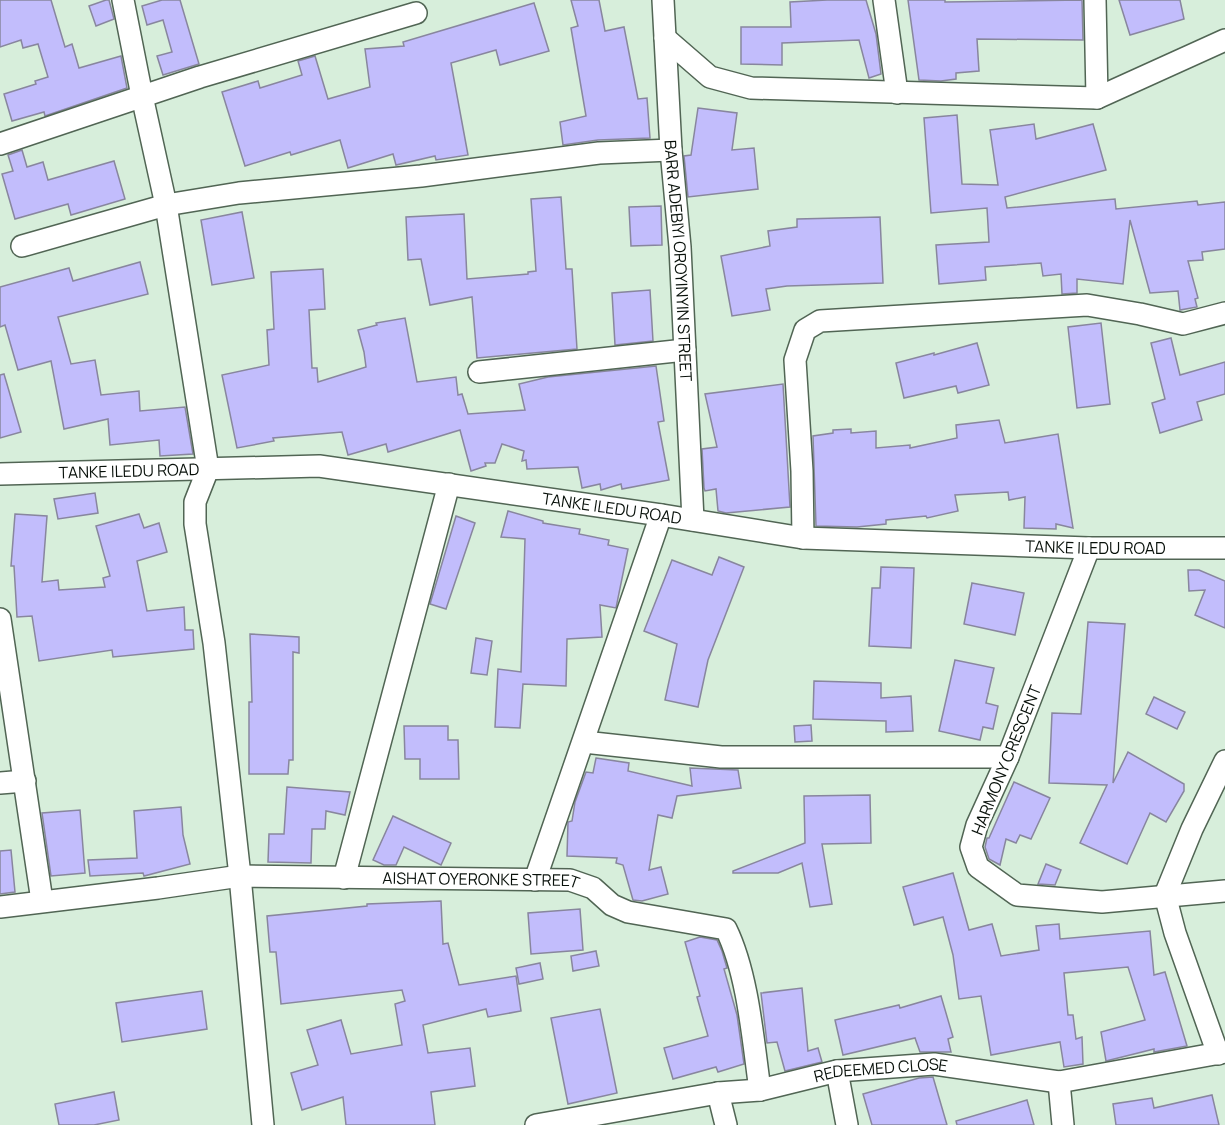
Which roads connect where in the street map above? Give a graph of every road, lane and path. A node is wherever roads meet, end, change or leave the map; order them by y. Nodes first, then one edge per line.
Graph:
1 (123, 0) edge
2 (663, 0) edge
3 (884, 0) edge
4 (1095, 0) edge
5 (416, 13) dead end
6 (665, 38) junction
7 (1225, 40) edge
8 (897, 93) junction
9 (142, 96) junction
10 (1097, 98) junction
11 (0, 144) edge
12 (671, 150) junction
13 (166, 205) junction
14 (22, 246) dead end
15 (1225, 313) edge
16 (685, 350) junction
17 (479, 372) dead end
18 (208, 470) junction
19 (0, 474) edge
20 (448, 484) junction
21 (661, 514) junction
22 (693, 520) junction
23 (803, 538) junction
24 (1089, 548) junction
25 (1225, 548) edge
26 (0, 619) edge
27 (584, 742) junction
28 (1008, 757) junction
29 (1225, 761) edge
30 (25, 781) junction
31 (0, 783) edge
32 (240, 876) junction
33 (344, 878) junction
34 (535, 880) junction
35 (1225, 891) edge
36 (1165, 895) junction
37 (42, 901) junction
38 (0, 907) edge
39 (1222, 1053) edge
40 (837, 1071) junction
41 (1059, 1082) junction
42 (760, 1090) junction
43 (718, 1093) junction
44 (263, 1125) edge
45 (536, 1125) edge
46 (726, 1125) edge
47 (847, 1125) edge
48 (1063, 1125) edge

1 - 9 street
2 - 6 street, BARR ADEBIYI OROYINYIN STREET
3 - 8 street
4 - 10 street
5 - 9 street
6 - 8 street
6 - 12 street, BARR ADEBIYI OROYINYIN STREET
7 - 10 street
8 - 10 street
9 - 11 street
9 - 13 street
12 - 13 street
12 - 16 street, BARR ADEBIYI OROYINYIN STREET
13 - 14 street
13 - 18 street
15 - 23 street
16 - 17 street
16 - 22 street, BARR ADEBIYI OROYINYIN STREET
18 - 19 street, TANKE ILEDU ROAD
18 - 20 street, TANKE ILEDU ROAD
18 - 32 street
20 - 21 street, TANKE ILEDU ROAD
20 - 33 street
21 - 22 street, TANKE ILEDU ROAD
21 - 27 street
22 - 23 street, TANKE ILEDU ROAD
23 - 24 street, TANKE ILEDU ROAD
24 - 25 street, TANKE ILEDU ROAD
24 - 28 street, HARMONY CRESCENT
26 - 30 street
27 - 28 street
27 - 34 street
28 - 36 street, HARMONY CRESCENT
29 - 36 street
30 - 31 street
30 - 37 street
32 - 33 street, AISHAT OYERONKE STREET
32 - 37 street, AISHAT OYERONKE STREET
32 - 44 street
33 - 34 street, AISHAT OYERONKE STREET
34 - 42 street, AISHAT OYERONKE STREET
35 - 36 street, HARMONY CRESCENT
36 - 39 street
37 - 38 street, AISHAT OYERONKE STREET
39 - 41 street, REDEEMED CLOSE
40 - 41 street, REDEEMED CLOSE
40 - 42 street, REDEEMED CLOSE
40 - 47 street
41 - 48 street
42 - 43 street, REDEEMED CLOSE
43 - 45 street, REDEEMED CLOSE
43 - 46 street

